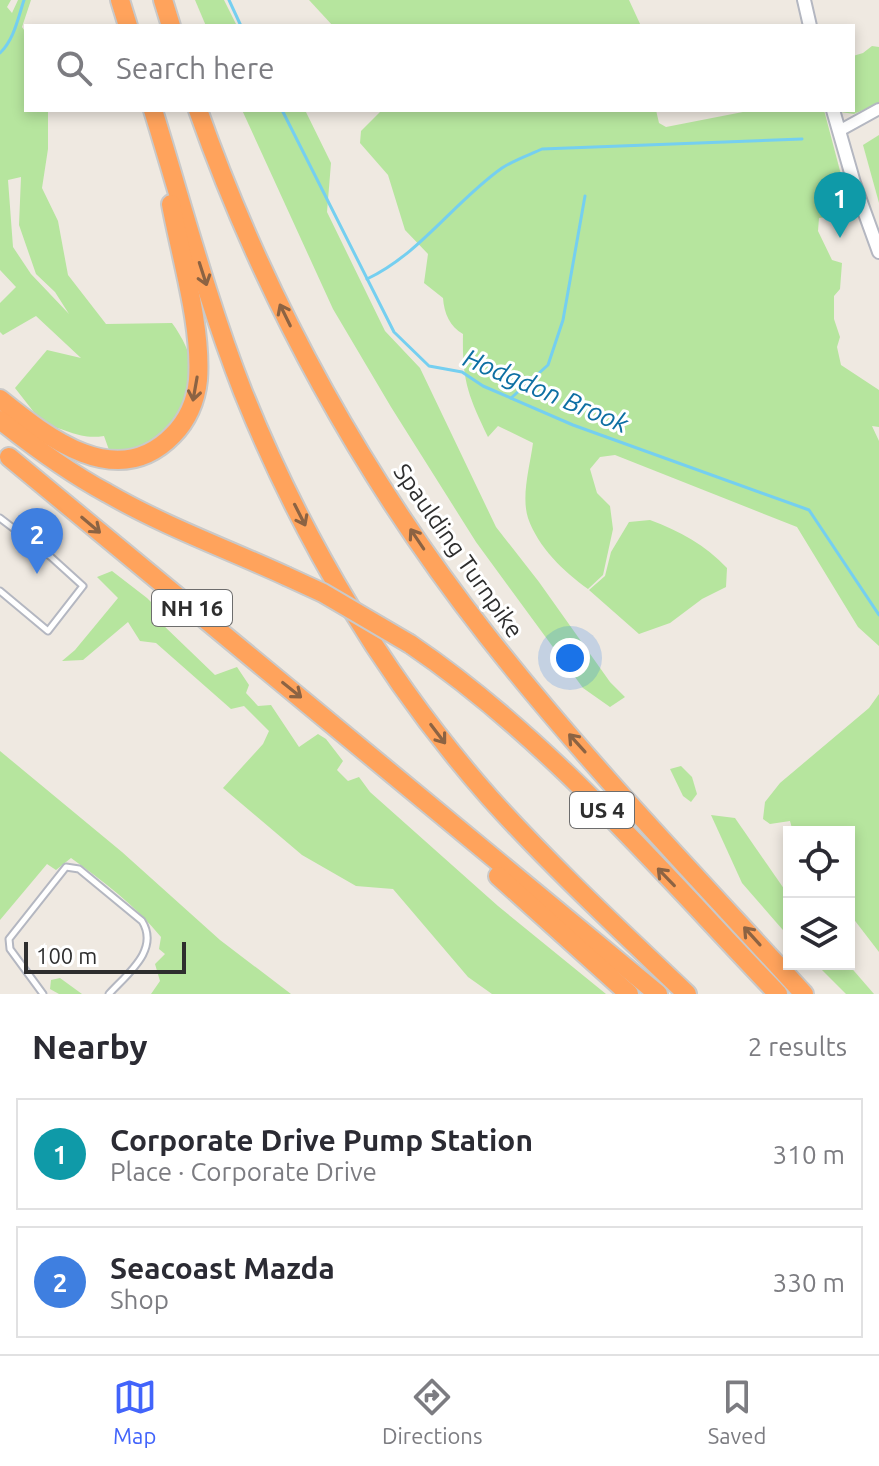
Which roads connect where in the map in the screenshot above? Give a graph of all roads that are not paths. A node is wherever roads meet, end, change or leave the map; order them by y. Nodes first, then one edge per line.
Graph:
1 (163, 0) edge
2 (804, 0) edge
3 (170, 24) edge
4 (810, 24) edge
5 (879, 109) edge
6 (199, 112) edge
7 (834, 112) edge
8 (155, 114) edge
9 (839, 131) junction
10 (879, 252) edge
11 (0, 399) edge
12 (0, 420) edge
13 (5, 461) edge
14 (0, 518) edge
15 (0, 591) edge
16 (374, 759) junction
17 (43, 994) edge
18 (109, 994) edge
19 (629, 994) edge
20 (658, 994) edge
21 (687, 994) edge
22 (778, 994) edge
23 (804, 994) edge

1 - 3 highway
2 - 4 street
5 - 9 street
23 -> 6 highway, Spaulding Turnpike
7 - 9 street
8 -> 11 highway
8 -> 21 highway
9 - 10 street
22 -> 12 highway, US 4, bridge
13 -> 16 highway, NH 16
14 - 15 lane
16 - 19 highway
16 - 20 highway, NH 16
17 - 18 lane

